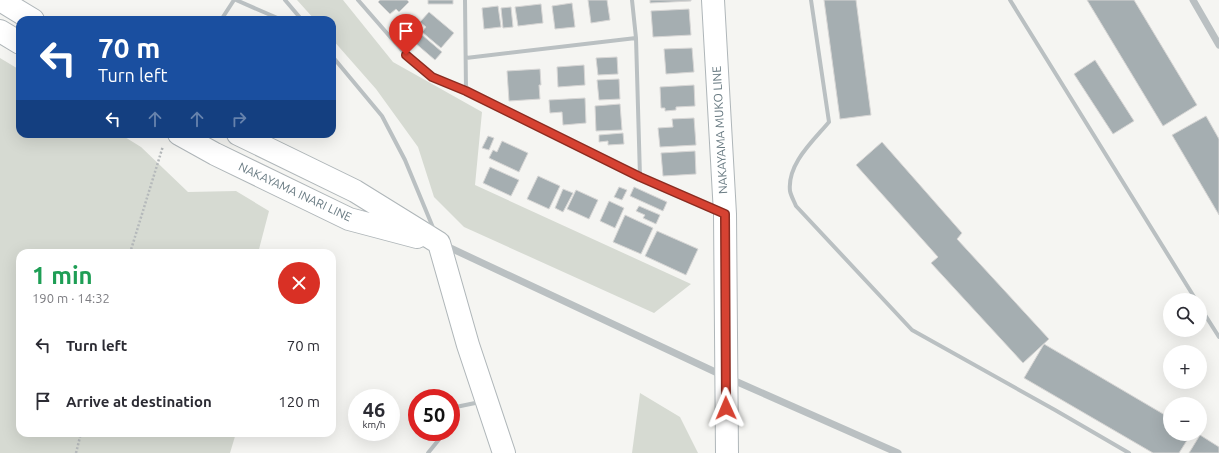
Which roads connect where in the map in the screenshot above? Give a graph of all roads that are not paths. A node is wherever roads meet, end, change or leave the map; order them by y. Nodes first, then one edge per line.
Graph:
1 (0, 0) edge
2 (235, 0) edge
3 (285, 0) edge
4 (358, 0) edge
5 (465, 0) edge
6 (632, 0) edge
7 (713, 0) edge
8 (811, 0) edge
9 (1010, 0) edge
10 (1193, 0) edge
11 (26, 16) edge
12 (224, 16) edge
13 (273, 16) edge
14 (299, 16) edge
15 (0, 31) edge
16 (636, 38) junction
17 (16, 41) edge
18 (1219, 45) edge
19 (466, 58) junction
20 (336, 61) edge
21 (466, 91) junction
22 (246, 138) edge
23 (171, 139) edge
24 (640, 177) junction
25 (725, 214) junction
26 (439, 243) junction
27 (1192, 293) edge
28 (1207, 318) edge
29 (1219, 337) edge
30 (726, 378) junction
31 (486, 401) junction
32 (460, 406) edge
33 (438, 441) edge
34 (428, 453) edge
35 (504, 453) edge
36 (727, 453) edge
37 (898, 453) edge
38 (1129, 453) edge

1 - 11 main road
2 - 12 street
2 - 13 street
3 - 14 street
4 - 21 street
5 - 19 street
6 - 16 street
7 - 25 main road, NAKAYAMA MUKO LINE
8 - 38 street
9 - 27 street
10 - 18 street
15 - 17 main road
16 - 19 street
16 - 24 street
19 - 21 street
20 - 26 street
21 - 24 street
22 - 26 main road
23 - 26 main road, NAKAYAMA INARI LINE
24 - 25 street
25 - 30 main road, NAKAYAMA MUKO LINE
26 - 30 street
26 - 31 main road
28 - 29 street
30 - 36 main road, NAKAYAMA MUKO LINE
30 - 37 street
31 - 32 street
31 - 35 main road
33 - 34 street

